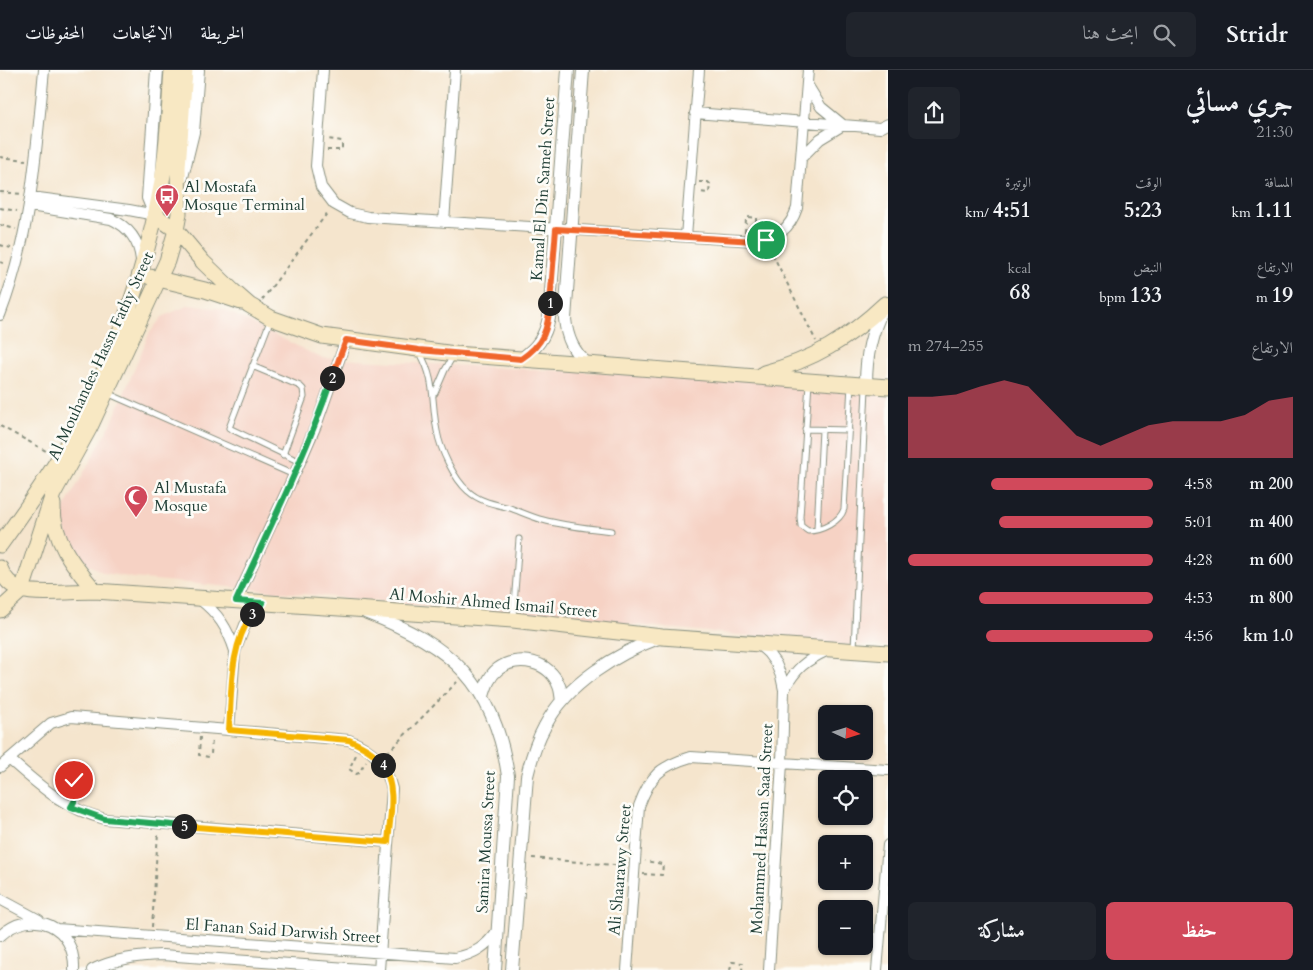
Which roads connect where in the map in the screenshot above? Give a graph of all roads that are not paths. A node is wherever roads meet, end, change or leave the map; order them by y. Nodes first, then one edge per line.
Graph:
1 (44, 70) edge
2 (157, 70) edge
3 (172, 70) edge
4 (185, 70) edge
5 (198, 70) edge
6 (323, 70) edge
7 (455, 70) edge
8 (568, 70) edge
9 (583, 70) edge
10 (698, 70) edge
11 (808, 70) edge
12 (807, 83) junction
13 (695, 113) junction
14 (804, 122) junction
15 (843, 125) junction
16 (885, 128) edge
17 (801, 158) junction
18 (161, 186) junction
19 (178, 192) junction
20 (30, 203) junction
21 (155, 215) junction
22 (444, 222) junction
23 (556, 229) junction
24 (176, 230) junction
25 (571, 230) junction
26 (686, 237) junction
27 (142, 267) junction
28 (159, 279) junction
29 (886, 302) edge
30 (130, 305) junction
31 (252, 306) junction
32 (143, 314) junction
33 (0, 315) edge
34 (271, 318) junction
35 (346, 340) junction
36 (419, 350) junction
37 (455, 354) junction
38 (521, 359) junction
39 (587, 364) junction
40 (252, 366) junction
41 (756, 376) junction
42 (809, 380) junction
43 (858, 385) junction
44 (888, 387) edge
45 (106, 393) junction
46 (434, 396) junction
47 (805, 429) junction
48 (822, 430) junction
49 (849, 430) junction
50 (283, 455) junction
51 (300, 462) junction
52 (295, 475) junction
53 (53, 494) junction
54 (818, 529) junction
55 (611, 531) dead end
56 (519, 539) dead end
57 (0, 545) edge
58 (0, 568) edge
59 (22, 590) junction
60 (94, 591) junction
61 (198, 598) junction
62 (236, 601) junction
63 (263, 603) junction
64 (2, 605) edge
65 (357, 609) junction
66 (513, 620) junction
67 (662, 637) junction
68 (759, 645) junction
69 (831, 649) junction
70 (854, 650) junction
71 (235, 652) junction
72 (888, 653) edge
73 (784, 690) junction
74 (483, 696) junction
75 (562, 701) junction
76 (229, 730) junction
77 (9, 759) junction
78 (782, 763) junction
79 (0, 767) edge
80 (888, 770) edge
81 (388, 842) junction
82 (888, 844) edge
83 (0, 899) edge
84 (44, 923) junction
85 (57, 929) junction
86 (497, 931) junction
87 (0, 936) edge
88 (380, 953) junction
89 (74, 970) edge
90 (92, 970) edge
91 (378, 970) edge
92 (495, 970) edge
93 (512, 970) edge
94 (627, 970) edge
95 (769, 970) edge
96 (877, 970) edge

1 - 20 street
2 - 21 street
3 - 18 main road, Al Mouhandes Hassn Fathy Street
4 - 19 main road, Al Mouhandes Hassn Fathy Street
5 - 19 street
6 - 22 street
7 - 22 street
8 - 23 street, Kamal El Din Sameh Street
9 - 25 street, Kamal El Din Sameh Street
10 - 13 street
11 - 12 street
12 - 14 street
12 - 15 street
13 - 14 street
13 - 26 street
14 - 15 street
14 - 17 street
15 - 16 street
15 - 17 street
17 - 26 street
18 - 19 main road
18 - 21 main road, Al Mouhandes Hassn Fathy Street
19 - 24 main road, Al Mouhandes Hassn Fathy Street
20 - 21 street
20 - 27 street
20 - 33 street
21 - 24 main road
21 - 27 main road, Al Mouhandes Hassn Fathy Street
22 - 23 street
23 - 25 street
23 - 38 street, Kamal El Din Sameh Street
24 - 28 main road, Al Mouhandes Hassn Fathy Street
24 - 31 main road
25 - 26 street
25 - 39 street, Kamal El Din Sameh Street
27 - 28 main road
27 - 30 main road, Al Mouhandes Hassn Fathy Street
28 - 31 main road
28 - 32 main road, Al Mouhandes Hassn Fathy Street
29 - 41 main road
29 - 43 street
30 - 32 main road
30 - 57 main road, Al Mouhandes Hassn Fathy Street
31 - 34 main road
32 - 45 main road, Al Mouhandes Hassn Fathy Street
34 - 35 main road
34 - 40 lane
35 - 36 main road
35 - 51 street
36 - 37 main road
36 - 46 lane
37 - 38 main road
37 - 46 lane
38 - 39 main road
39 - 41 main road
40 - 50 lane
40 - 50 lane
41 - 42 main road
42 - 43 main road
42 - 47 lane
43 - 44 main road
43 - 49 lane
43 - 70 lane
45 - 52 lane
45 - 53 main road, Al Mouhandes Hassn Fathy Street
46 - 55 lane
47 - 48 lane
47 - 54 lane
48 - 49 lane
48 - 54 lane
49 - 54 lane
50 - 51 lane
51 - 52 street
52 - 62 street
53 - 59 main road, Al Mouhandes Hassn Fathy Street
53 - 60 main road
56 - 66 lane
58 - 59 main road
59 - 60 main road, Al Moshir Ahmed Ismail Street
59 - 64 main road, Al Mouhandes Hassn Fathy Street
60 - 61 main road, Al Moshir Ahmed Ismail Street
61 - 62 main road, Al Moshir Ahmed Ismail Street
61 - 71 street
62 - 63 main road, Al Moshir Ahmed Ismail Street
63 - 65 main road, Al Moshir Ahmed Ismail Street
63 - 71 street
65 - 66 main road, Al Moshir Ahmed Ismail Street
65 - 74 street, Samira Moussa Street
66 - 67 main road, Al Moshir Ahmed Ismail Street
67 - 68 main road, Al Moshir Ahmed Ismail Street
67 - 75 street
68 - 69 main road, Al Moshir Ahmed Ismail Street
68 - 73 street, Mohammed Hassan Saad Street
69 - 70 main road, Al Moshir Ahmed Ismail Street
69 - 73 street
70 - 72 main road, Al Moshir Ahmed Ismail Street
71 - 76 street
73 - 78 street, Mohammed Hassan Saad Street
74 - 75 street
74 - 86 street, Samira Moussa Street
75 - 93 street
76 - 77 street
76 - 81 street
77 - 79 street
77 - 81 street
78 - 80 street, Ali Shaarawy Street
78 - 94 street, Ali Shaarawy Street
78 - 95 street, Mohammed Hassan Saad Street
81 - 88 street
82 - 96 street
83 - 84 street
84 - 85 street
84 - 87 street
85 - 88 street, El Fanan Said Darwish Street
85 - 89 street
86 - 88 street, El Fanan Said Darwish Street
86 - 92 street, Samira Moussa Street
88 - 91 street
90 - 91 street, El Fanan Said Darwish Street

